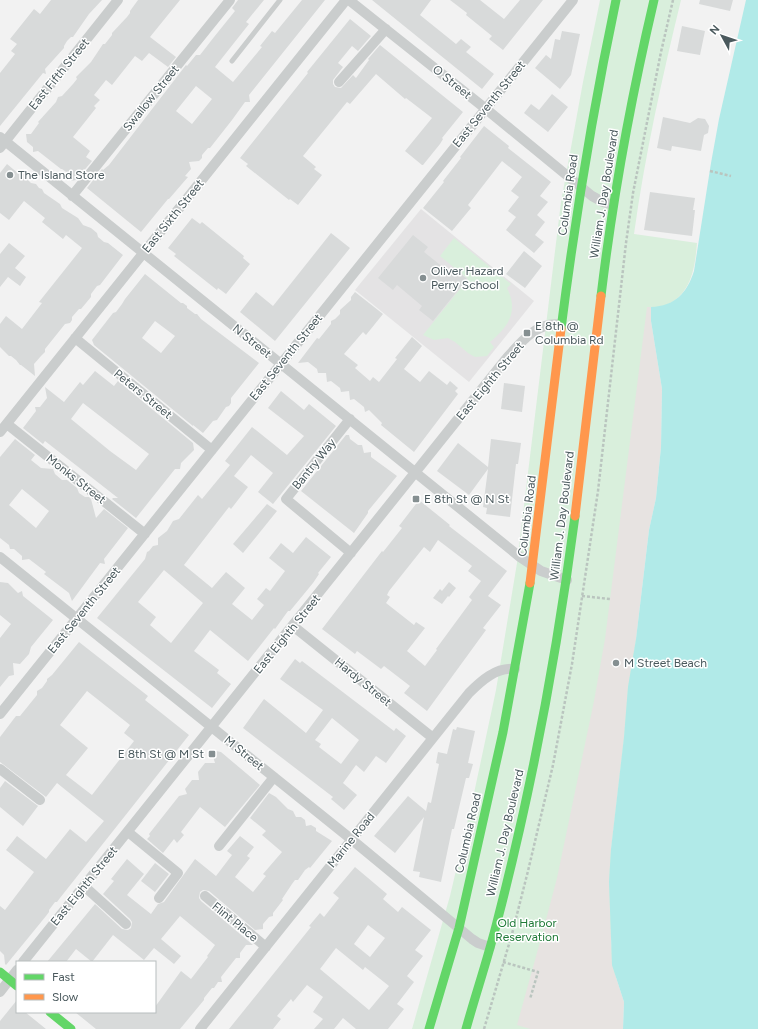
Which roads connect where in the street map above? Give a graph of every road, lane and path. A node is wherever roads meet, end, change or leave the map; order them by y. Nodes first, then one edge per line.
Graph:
1 (118, 0) edge
2 (230, 0) edge
3 (280, 0) edge
4 (346, 0) edge
5 (349, 0) edge
6 (573, 0) edge
7 (616, 0) edge
8 (654, 0) edge
9 (386, 29) junction
10 (232, 61) dead end
11 (338, 82) dead end
12 (486, 109) junction
13 (2, 142) edge
14 (710, 171) dead end
15 (731, 176) dead end
16 (581, 187) junction
17 (72, 196) junction
18 (613, 205) junction
19 (144, 252) junction
20 (562, 325) junction
21 (75, 338) junction
22 (281, 364) junction
23 (350, 419) junction
24 (7, 424) junction
25 (0, 432) edge
26 (212, 450) junction
27 (416, 472) junction
28 (145, 534) junction
29 (351, 553) junction
30 (0, 557) edge
31 (533, 566) junction
32 (566, 580) junction
33 (582, 596) dead end
34 (610, 599) dead end
35 (76, 619) junction
36 (293, 626) junction
37 (515, 669) junction
38 (0, 714) edge
39 (212, 727) junction
40 (433, 738) junction
41 (0, 768) edge
42 (274, 777) junction
43 (40, 800) dead end
44 (128, 832) junction
45 (351, 839) junction
46 (219, 846) dead end
47 (84, 886) junction
48 (204, 896) dead end
49 (159, 898) dead end
50 (126, 924) dead end
51 (459, 928) junction
52 (266, 946) junction
53 (490, 947) junction
54 (24, 961) edge
55 (503, 962) dead end
56 (0, 972) edge
57 (16, 973) edge
58 (13, 983) edge
59 (0, 992) edge
60 (530, 999) dead end
61 (51, 1013) edge
62 (71, 1029) edge
63 (200, 1029) edge
64 (430, 1029) edge
65 (466, 1029) edge

1 - 13 street, East Fifth Street
2 - 17 street, Swallow Street
3 - 10 lane
4 - 19 street, East Sixth Street
5 - 9 street, O Street
6 - 12 street, East Seventh Street
7 - 16 main road, Columbia Road
8 - 18 main road, William J. Day Boulevard
9 - 11 street
9 - 12 street, O Street
12 - 16 street, O Street
12 - 22 street, East Seventh Street
13 - 17 street, N Street
14 - 15 path
16 - 18 street, O Street
16 - 20 main road, Columbia Road
17 - 19 street, N Street
18 - 32 main road, William J. Day Boulevard
19 - 21 street, East Sixth Street
19 - 22 street, N Street
20 - 27 street, East Eighth Street
20 - 31 main road, Columbia Road
21 - 24 street, East Sixth Street
21 - 26 street, Peters Street
22 - 23 street, N Street
22 - 26 street, East Seventh Street
23 - 27 street, N Street
23 - 29 street, Bantry Way
24 - 25 street, East Sixth Street
24 - 28 street, Monks Street
26 - 28 street, East Seventh Street
27 - 29 street, East Eighth Street
27 - 31 street, N Street
28 - 35 street, East Seventh Street
29 - 36 street, East Eighth Street
30 - 35 street, M Street
31 - 32 street, N Street
31 - 37 main road, Columbia Road
32 - 53 main road, William J. Day Boulevard
33 - 34 path
35 - 38 street, East Seventh Street
35 - 39 street, M Street
36 - 39 street, East Eighth Street
36 - 40 street, Hardy Street
37 - 40 street, Marine Road
37 - 51 main road, Columbia Road
39 - 42 street, M Street
39 - 44 street, East Eighth Street
40 - 45 street, Marine Road
41 - 43 street
42 - 45 street, M Street
42 - 46 street
44 - 47 street, East Eighth Street
44 - 49 street
45 - 51 street, M Street
45 - 52 street, Marine Road
47 - 50 street
47 - 54 street, East Eighth Street
48 - 52 street, Flint Place
51 - 53 street, M Street
51 - 64 main road, Columbia Road
52 - 63 street, Marine Road
53 - 65 main road, William J. Day Boulevard
55 - 60 path
56 - 58 main road
57 - 58 street
58 - 59 street
61 - 62 main road

